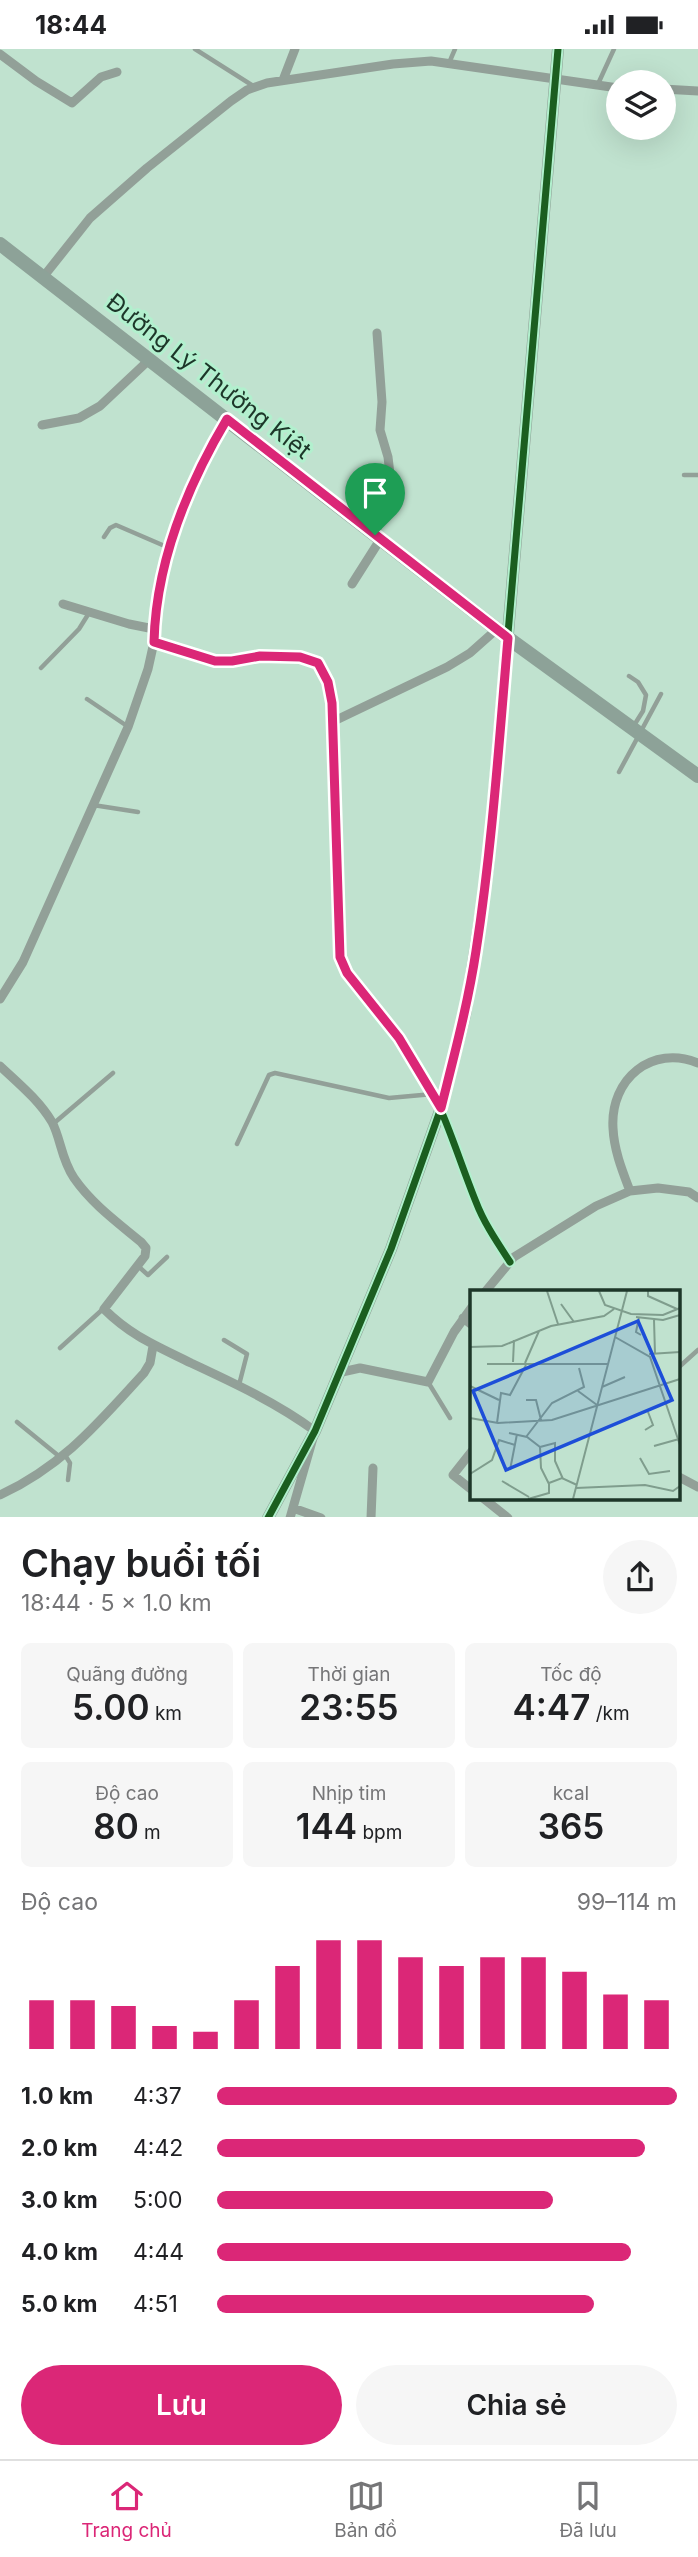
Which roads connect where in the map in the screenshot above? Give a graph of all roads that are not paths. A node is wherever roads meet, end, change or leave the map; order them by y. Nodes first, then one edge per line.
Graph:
1 (195, 49) edge
2 (295, 49) edge
3 (455, 49) edge
4 (558, 49) edge
5 (614, 49) edge
6 (0, 54) edge
7 (448, 64) junction
8 (117, 72) dead end
9 (555, 79) junction
10 (283, 80) junction
11 (597, 85) junction
12 (606, 86) edge
13 (256, 87) junction
14 (676, 90) edge
15 (698, 91) edge
16 (0, 244) edge
17 (44, 276) junction
18 (377, 333) dead end
19 (150, 359) junction
20 (227, 419) junction
21 (41, 425) dead end
22 (698, 474) edge
23 (684, 475) dead end
24 (377, 536) junction
25 (104, 537) dead end
26 (168, 548) junction
27 (352, 584) dead end
28 (63, 604) dead end
29 (89, 612) junction
30 (154, 629) junction
31 (503, 634) junction
32 (154, 642) junction
33 (41, 668) dead end
34 (629, 676) dead end
35 (661, 694) dead end
36 (87, 699) dead end
37 (332, 723) junction
38 (128, 727) junction
39 (636, 731) junction
40 (619, 772) dead end
41 (698, 776) edge
42 (92, 804) junction
43 (138, 812) dead end
44 (0, 999) edge
45 (698, 1063) edge
46 (0, 1066) edge
47 (113, 1073) dead end
48 (433, 1094) junction
49 (441, 1108) junction
50 (53, 1124) junction
51 (237, 1144) dead end
52 (630, 1191) junction
53 (698, 1198) edge
54 (167, 1258) dead end
55 (510, 1262) junction
56 (138, 1265) junction
57 (487, 1290) edge
58 (104, 1309) junction
59 (470, 1309) edge
60 (463, 1318) junction
61 (470, 1323) edge
62 (224, 1340) dead end
63 (153, 1346) junction
64 (60, 1348) dead end
65 (698, 1350) edge
66 (680, 1366) edge
67 (342, 1372) junction
68 (428, 1382) junction
69 (239, 1386) junction
70 (450, 1417) dead end
71 (17, 1422) dead end
72 (315, 1431) junction
73 (470, 1454) edge
74 (63, 1456) junction
75 (373, 1468) dead end
76 (680, 1478) edge
77 (68, 1480) dead end
78 (698, 1487) edge
79 (470, 1488) edge
80 (0, 1495) edge
81 (486, 1500) edge
82 (291, 1513) edge
83 (268, 1517) edge
84 (321, 1517) edge
85 (371, 1517) edge
86 (508, 1517) edge

1 - 13 lane
2 - 10 street
3 - 7 lane
4 - 9 street
5 - 11 lane
6 - 8 street
7 - 9 street
7 - 10 street
9 - 11 street
9 - 31 street
10 - 13 street
11 - 12 street
13 - 17 street
14 - 15 street
16 - 17 main road, Đường Lý Thường Kiệt
17 - 19 main road, Đường Lý Thường Kiệt
18 - 24 street
19 - 20 main road, Đường Lý Thường Kiệt
19 - 21 street
20 - 24 main road, Đường Lý Thường Kiệt
20 - 26 street
22 - 23 lane
24 - 27 street
24 - 31 main road, Đường Lý Thường Kiệt
25 - 26 lane
26 - 30 street
28 - 29 street
29 - 30 street
29 - 33 lane
30 - 32 street
31 - 37 street
31 - 39 main road, Đường Lý Thường Kiệt
31 - 49 street
32 - 37 street
32 - 38 street
34 - 39 lane
35 - 39 lane
36 - 38 lane
37 - 48 street
38 - 42 street
39 - 40 lane
39 - 41 main road, Đường Lý Thường Kiệt
42 - 43 lane
42 - 44 street
45 - 52 street
46 - 50 street
47 - 50 lane
48 - 49 street
48 - 51 lane
49 - 55 street
49 - 67 street
50 - 56 street
52 - 53 street
52 - 55 street
54 - 56 lane
55 - 57 street
56 - 58 street
58 - 63 street
58 - 64 lane
59 - 60 street
60 - 61 street
60 - 68 street
62 - 69 lane
63 - 69 street
63 - 74 street
65 - 66 lane
67 - 68 street
67 - 72 street
68 - 70 lane
69 - 72 street
71 - 74 lane
72 - 82 street
72 - 83 street
73 - 79 street
74 - 77 lane
74 - 80 street
75 - 85 street
76 - 78 street
81 - 86 street
82 - 84 street

